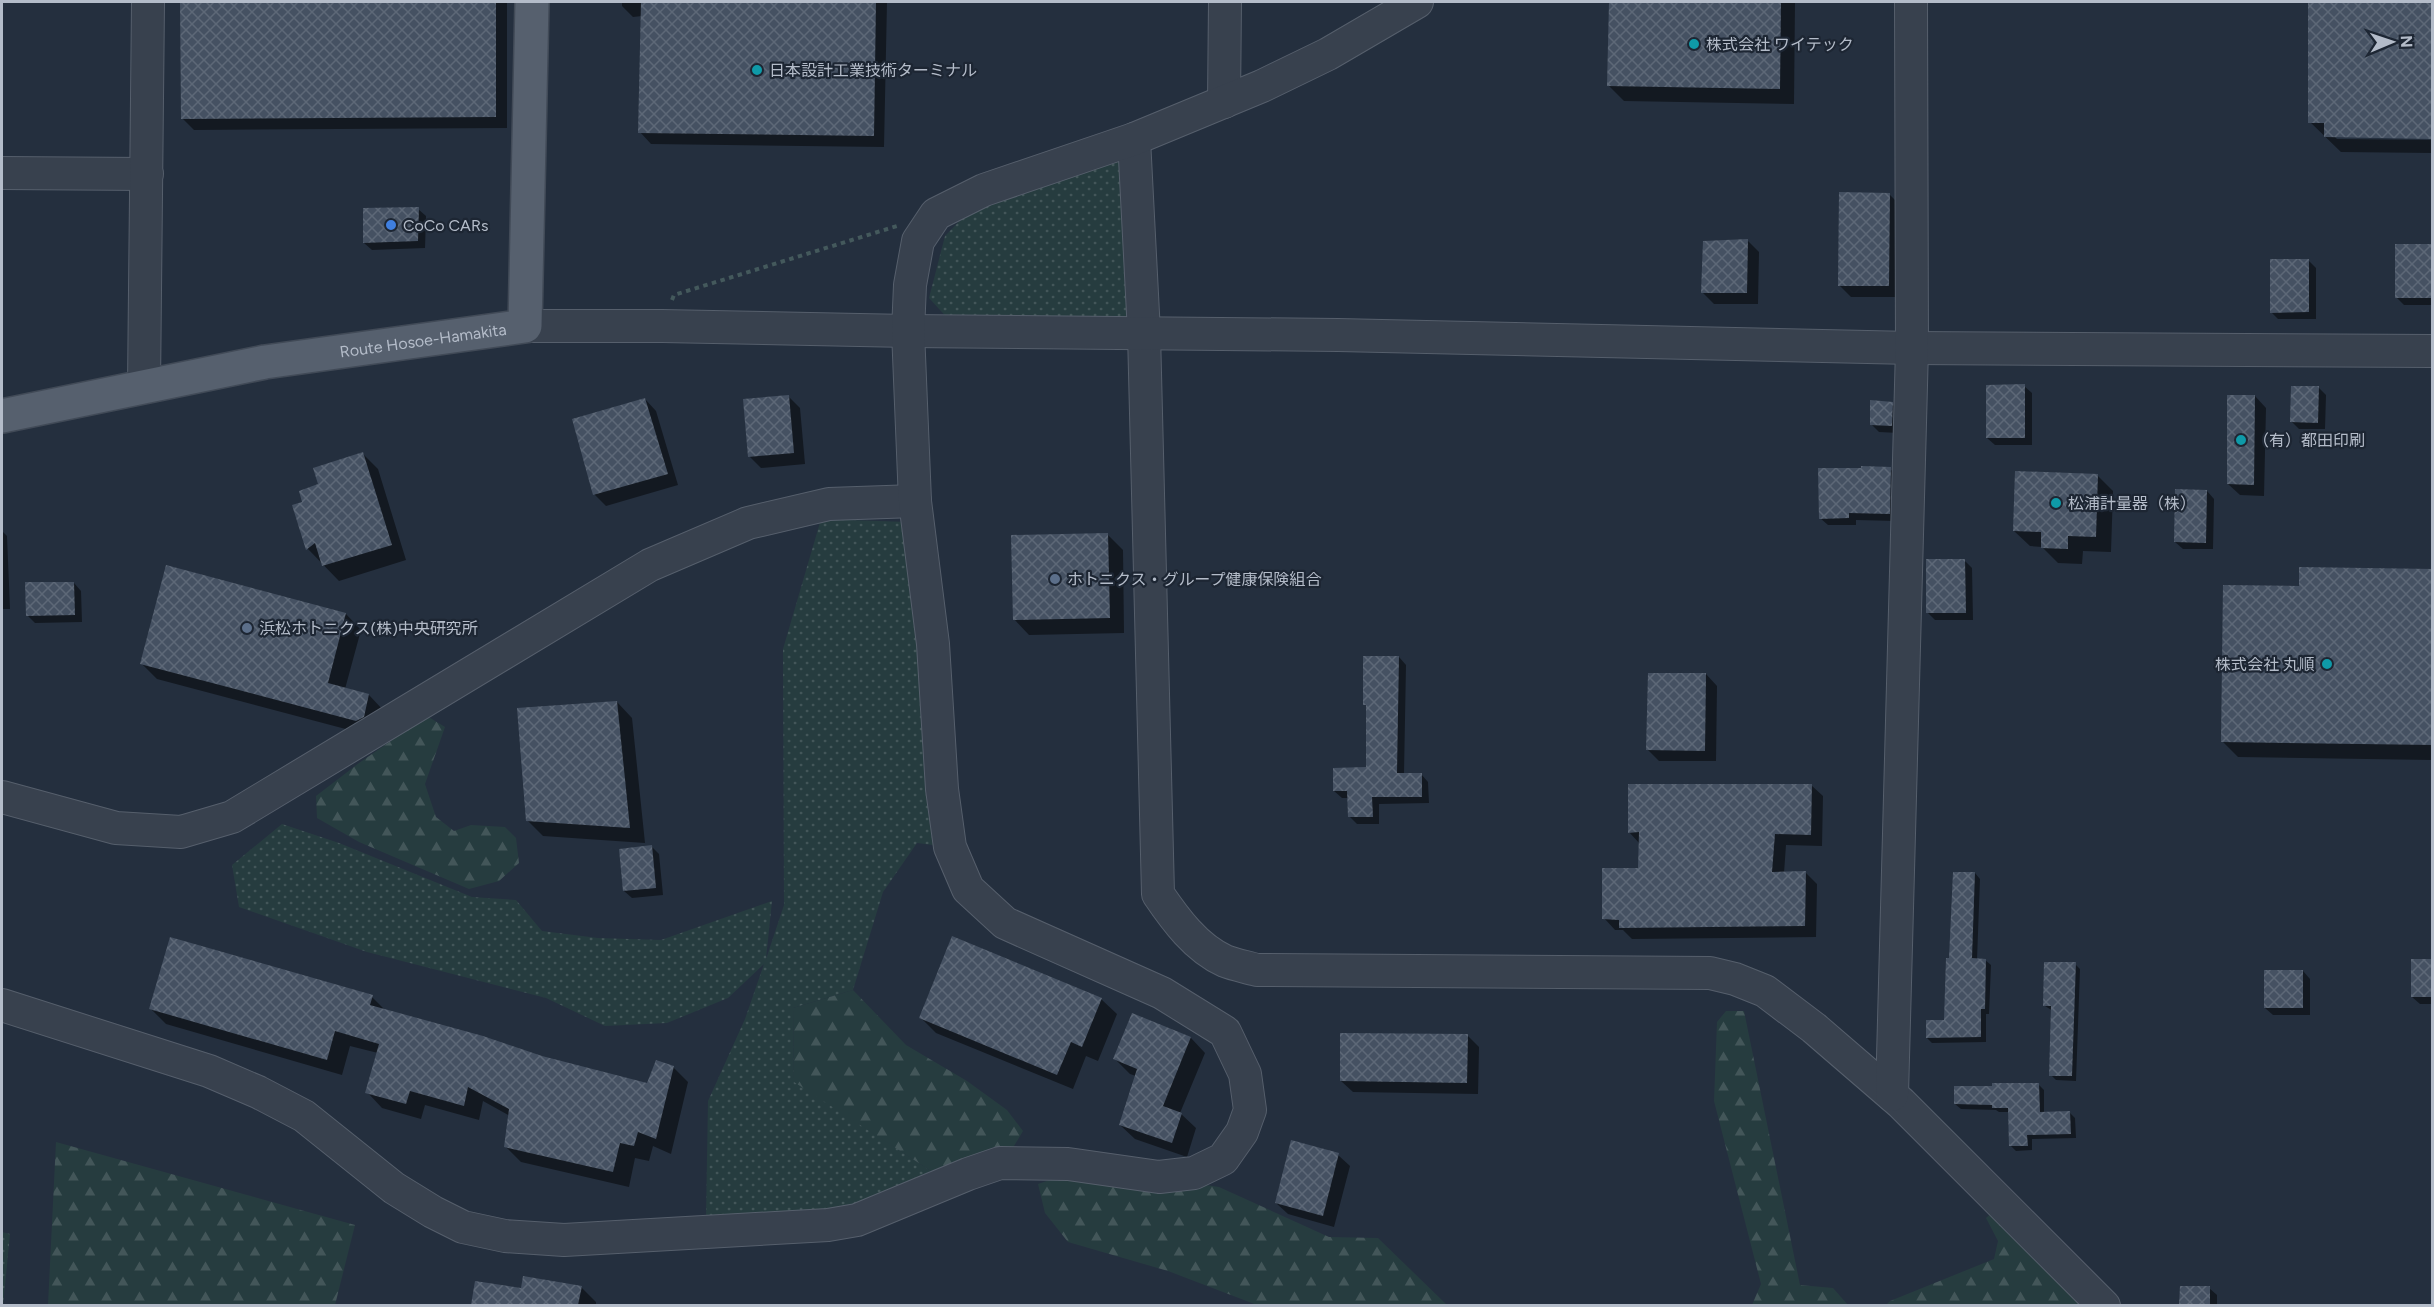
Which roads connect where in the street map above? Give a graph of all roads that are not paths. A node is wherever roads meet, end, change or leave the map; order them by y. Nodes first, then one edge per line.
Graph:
1 (148, 2) edge
2 (532, 2) edge
3 (1225, 2) edge
4 (1417, 2) edge
5 (1911, 2) edge
6 (1224, 102) junction
7 (1134, 139) junction
8 (2, 173) edge
9 (147, 174) junction
10 (525, 326) junction
11 (908, 331) junction
12 (1144, 333) junction
13 (1912, 348) junction
14 (2433, 351) edge
15 (144, 387) junction
16 (2, 416) edge
17 (915, 501) junction
18 (2, 797) edge
19 (2, 1005) edge
20 (1892, 1095) junction
21 (2104, 1305) edge

1 - 9 street
2 - 10 main road, Route Hosoe-Hamakita
3 - 6 street
4 - 6 street
5 - 13 street
6 - 7 street
7 - 11 street
7 - 12 street
8 - 9 street
9 - 15 street
10 - 11 street
10 - 15 main road, Route Hosoe-Hamakita
11 - 12 street
11 - 17 street
12 - 13 street
12 - 20 street
13 - 14 street
13 - 20 street
15 - 16 main road, Route Hosoe-Hamakita
17 - 18 street
17 - 19 street
20 - 21 street

